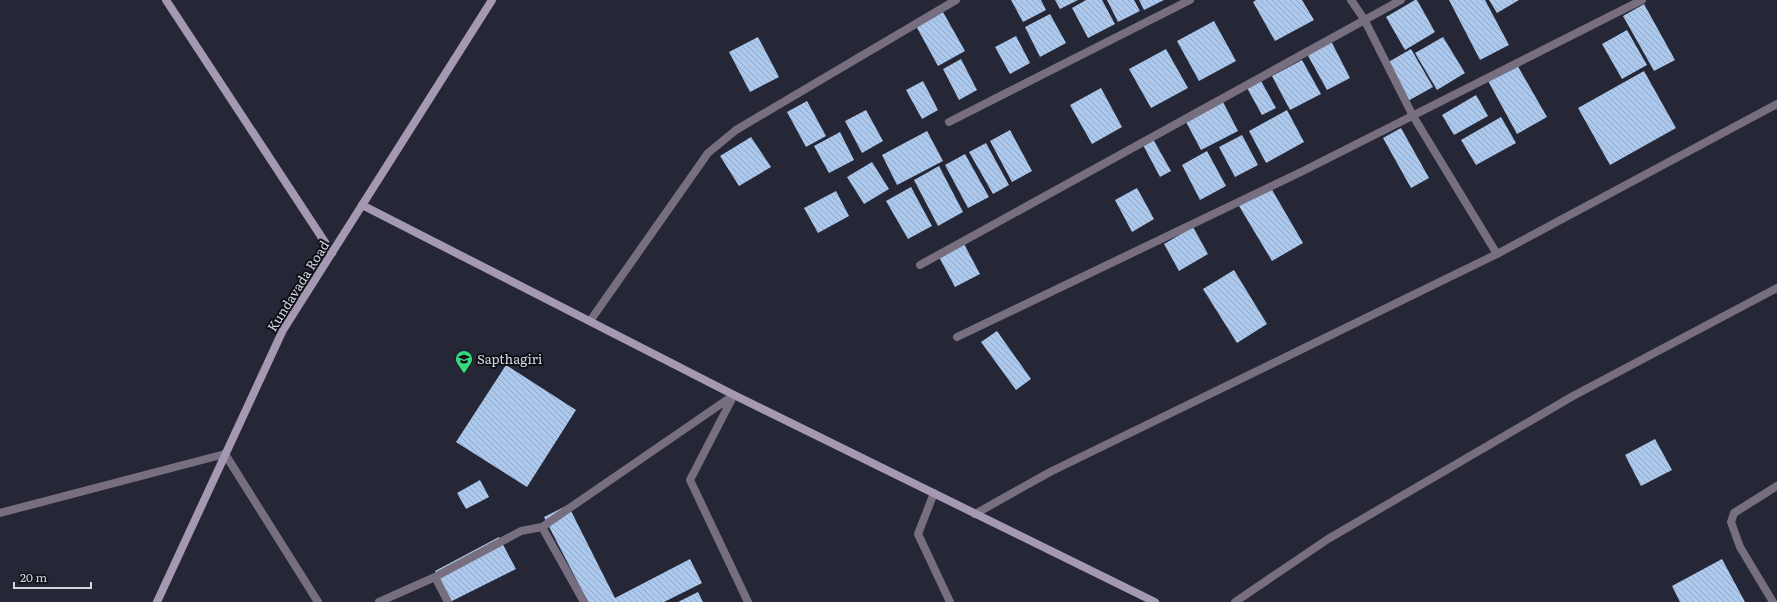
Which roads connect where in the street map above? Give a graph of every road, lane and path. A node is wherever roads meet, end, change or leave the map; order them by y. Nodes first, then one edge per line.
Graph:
1 (166, 0) edge
2 (492, 0) edge
3 (956, 0) edge
4 (1190, 0) edge
5 (1351, 0) edge
6 (1401, 0) edge
7 (1642, 0) edge
8 (1364, 19) junction
9 (1777, 104) edge
10 (1413, 116) junction
11 (949, 122) dead end
12 (362, 205) junction
13 (332, 253) junction
14 (1497, 254) junction
15 (920, 265) dead end
16 (1777, 288) edge
17 (590, 322) junction
18 (958, 337) dead end
19 (734, 395) junction
20 (225, 454) junction
21 (1777, 486) edge
22 (934, 493) junction
23 (0, 513) edge
24 (975, 514) junction
25 (542, 527) junction
26 (435, 577) junction
27 (1142, 598) edge
28 (157, 602) edge
29 (318, 602) edge
30 (379, 602) edge
31 (448, 602) edge
32 (584, 602) edge
33 (748, 602) edge
34 (950, 602) edge
35 (1155, 602) edge
36 (1235, 602) edge
37 (1773, 602) edge

1 - 13 street
2 - 12 street, Kundavada Road
3 - 17 street
4 - 11 street
5 - 8 street
6 - 8 street
7 - 10 street
8 - 10 street
8 - 15 street
9 - 14 street
10 - 14 street
10 - 18 street
12 - 13 street, Kundavada Road
12 - 17 street
13 - 20 street, Kundavada Road
14 - 24 street
16 - 36 street
17 - 19 street
19 - 22 street
19 - 25 street
19 - 33 street
20 - 23 street
20 - 28 street, Kundavada Road
20 - 29 street
21 - 37 street
22 - 24 street
22 - 34 street
24 - 27 street
25 - 26 street
25 - 32 street
26 - 30 street
26 - 31 street
27 - 35 street

